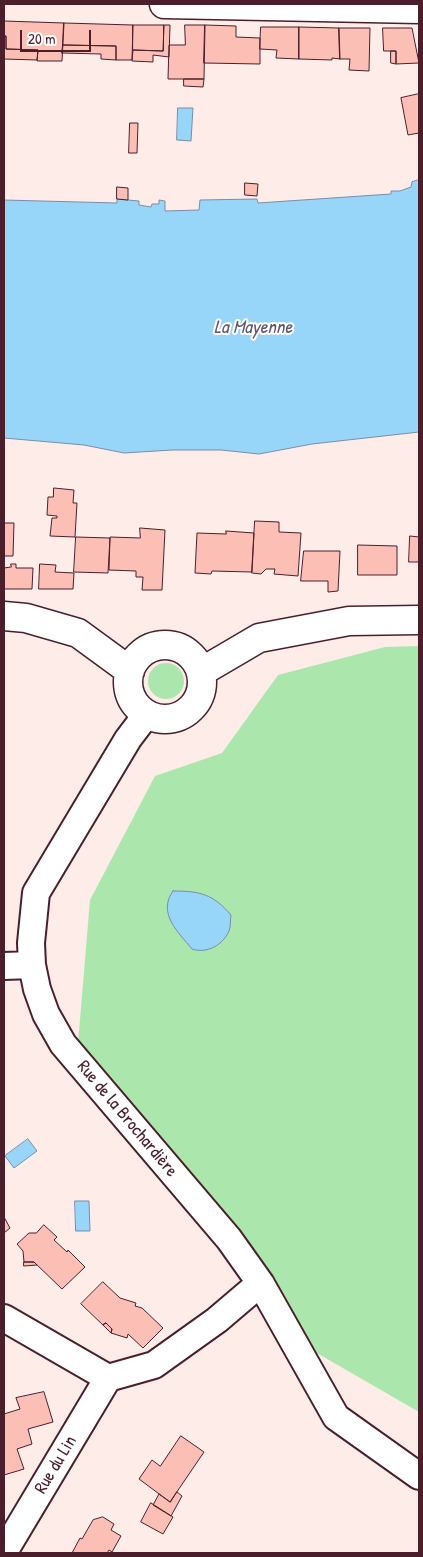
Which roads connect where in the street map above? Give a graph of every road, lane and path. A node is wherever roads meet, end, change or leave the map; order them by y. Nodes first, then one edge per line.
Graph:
1 (164, 4) edge
2 (419, 9) edge
3 (4, 616) edge
4 (419, 620) edge
5 (130, 671) junction
6 (201, 672) junction
7 (147, 714) junction
8 (32, 965) junction
9 (4, 966) edge
10 (261, 1284) junction
11 (4, 1318) edge
12 (108, 1378) junction
13 (419, 1476) edge
14 (4, 1552) edge

1 - 2 street
3 - 5 street
4 - 6 street
5 - 6 street
5 - 7 street
6 - 7 street
7 - 8 street, Rue de la Brochardière
8 - 9 street
8 - 10 street, Rue de la Brochardière
10 - 12 street
10 - 13 street, Rue de la Brochardière
11 - 12 street
12 - 14 street, Rue du Lin

